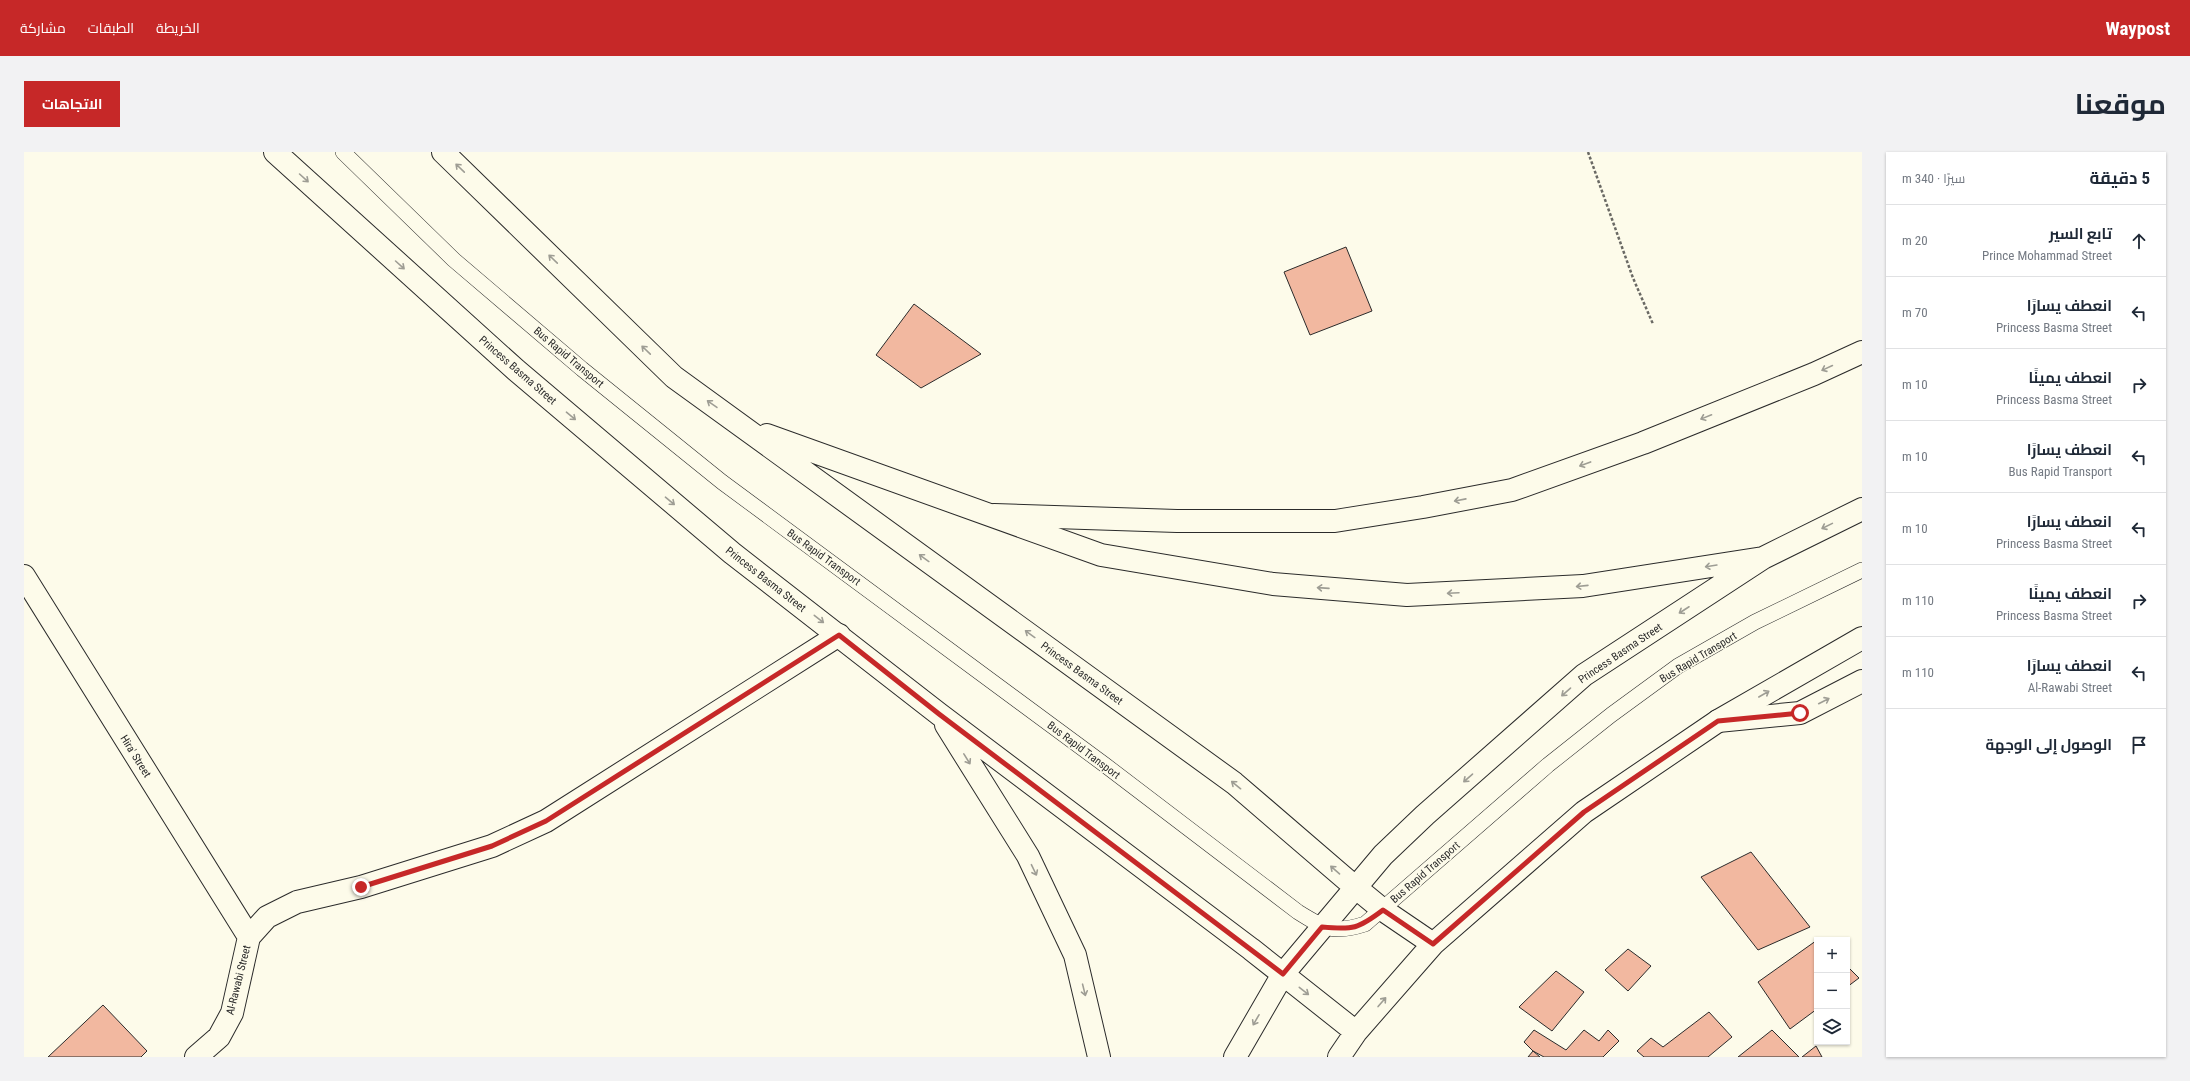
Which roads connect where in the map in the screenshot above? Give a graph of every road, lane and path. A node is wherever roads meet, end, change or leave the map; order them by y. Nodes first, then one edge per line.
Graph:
1 (275, 152) edge
2 (342, 152) edge
3 (443, 152) edge
4 (1588, 152) edge
5 (1653, 324) dead end
6 (1862, 352) edge
7 (744, 426) junction
8 (1862, 509) edge
9 (989, 514) junction
10 (1763, 558) junction
11 (1862, 570) edge
12 (24, 576) edge
13 (839, 635) junction
14 (1862, 638) edge
15 (1862, 681) edge
16 (939, 714) junction
17 (1718, 721) junction
18 (1355, 887) junction
19 (1383, 910) junction
20 (1322, 927) junction
21 (248, 937) junction
22 (1433, 944) junction
23 (1283, 974) junction
24 (1356, 1032) junction
25 (196, 1057) edge
26 (1099, 1057) edge
27 (1235, 1057) edge
28 (1339, 1057) edge

1 -> 13 main road, Princess Basma Street
2 - 20 lane, Bus Rapid Transport
7 -> 3 main road, Princess Basma Street
4 - 5 path
6 -> 9 main road
7 - 9 main road
18 -> 7 main road, Princess Basma Street
8 -> 10 main road, Princess Basma Street
10 -> 9 main road
10 -> 18 main road, Princess Basma Street
11 - 19 lane, Bus Rapid Transport
12 - 21 main road, Hira' Street
13 - 16 main road, Princess Basma Street
13 - 21 main road, Al-Rawabi Street
17 -> 14 main road
17 -> 15 main road
16 - 23 main road, Princess Basma Street
16 -> 26 main road
17 - 22 main road
18 - 19 main road, Princess Basma Street
18 - 20 main road, Princess Basma Street
19 - 20 lane, Bus Rapid Transport
19 - 22 main road, Princess Basma Street
20 - 23 main road, Princess Basma Street
21 - 25 main road, Al-Rawabi Street
24 -> 22 main road
23 -> 24 main road, Princess Basma Street
23 -> 27 main road
24 - 28 main road

